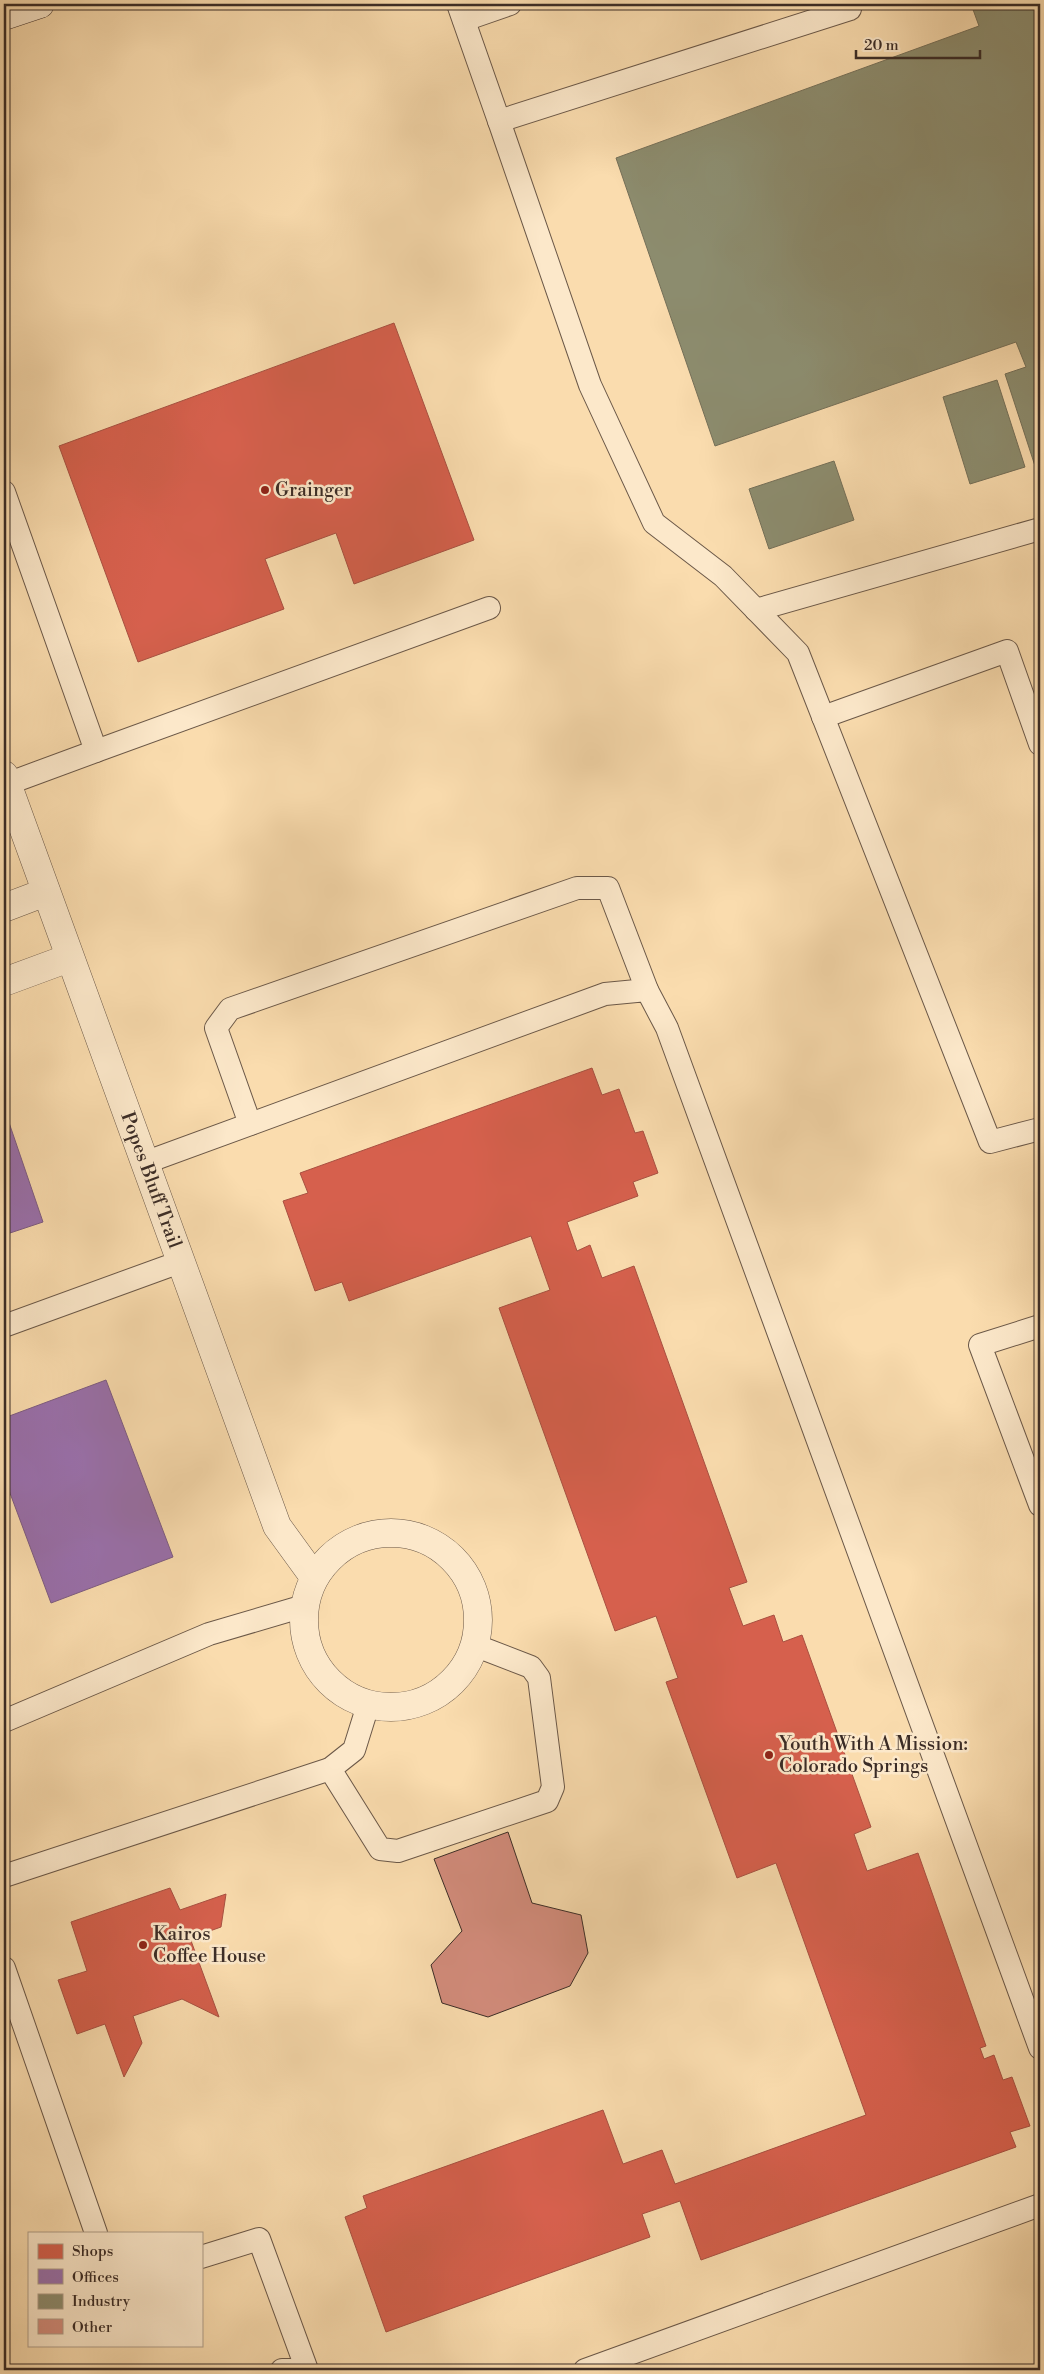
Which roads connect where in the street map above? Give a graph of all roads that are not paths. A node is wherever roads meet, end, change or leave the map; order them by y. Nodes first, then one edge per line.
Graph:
1 (40, 4) edge
2 (510, 4) edge
3 (855, 6) edge
4 (461, 12) edge
5 (4, 16) edge
6 (499, 121) junction
7 (4, 492) edge
8 (1040, 529) edge
9 (489, 608) dead end
10 (756, 610) junction
11 (823, 717) junction
12 (1040, 744) edge
13 (96, 751) junction
14 (5, 781) edge
15 (46, 892) junction
16 (4, 908) edge
17 (69, 958) junction
18 (4, 982) edge
19 (647, 990) junction
20 (250, 1124) junction
21 (1040, 1129) edge
22 (144, 1163) junction
23 (180, 1262) junction
24 (4, 1326) edge
25 (1040, 1326) edge
26 (1040, 1504) edge
27 (314, 1577) junction
28 (304, 1606) junction
29 (474, 1645) junction
30 (368, 1705) junction
31 (4, 1721) edge
32 (330, 1769) junction
33 (4, 1876) edge
34 (4, 1968) edge
35 (1040, 2048) edge
36 (1040, 2205) edge
37 (96, 2232) edge
38 (202, 2257) edge
39 (282, 2370) edge
40 (291, 2370) edge
41 (306, 2370) edge
42 (586, 2370) edge

1 - 5 street
2 - 4 lane
3 - 6 lane
4 - 6 lane
6 - 10 lane
7 - 13 lane
8 - 10 lane
9 - 13 lane
10 - 11 lane
11 - 12 lane
11 - 21 lane
13 - 14 lane
14 - 15 street, Popes Bluff Trail
15 - 16 street
15 - 17 street, Popes Bluff Trail
17 - 18 street
17 - 22 street, Popes Bluff Trail
19 - 20 lane
19 - 20 lane
19 - 35 lane
20 - 22 lane
22 - 23 street, Popes Bluff Trail
23 - 24 lane
23 - 27 street, Popes Bluff Trail
25 - 26 lane
27 - 28 street
27 - 29 street
28 - 30 street
28 - 31 lane
29 - 30 street
29 - 32 lane
30 - 32 lane
32 - 33 lane
34 - 37 lane
36 - 42 lane
38 - 41 lane
39 - 40 lane

